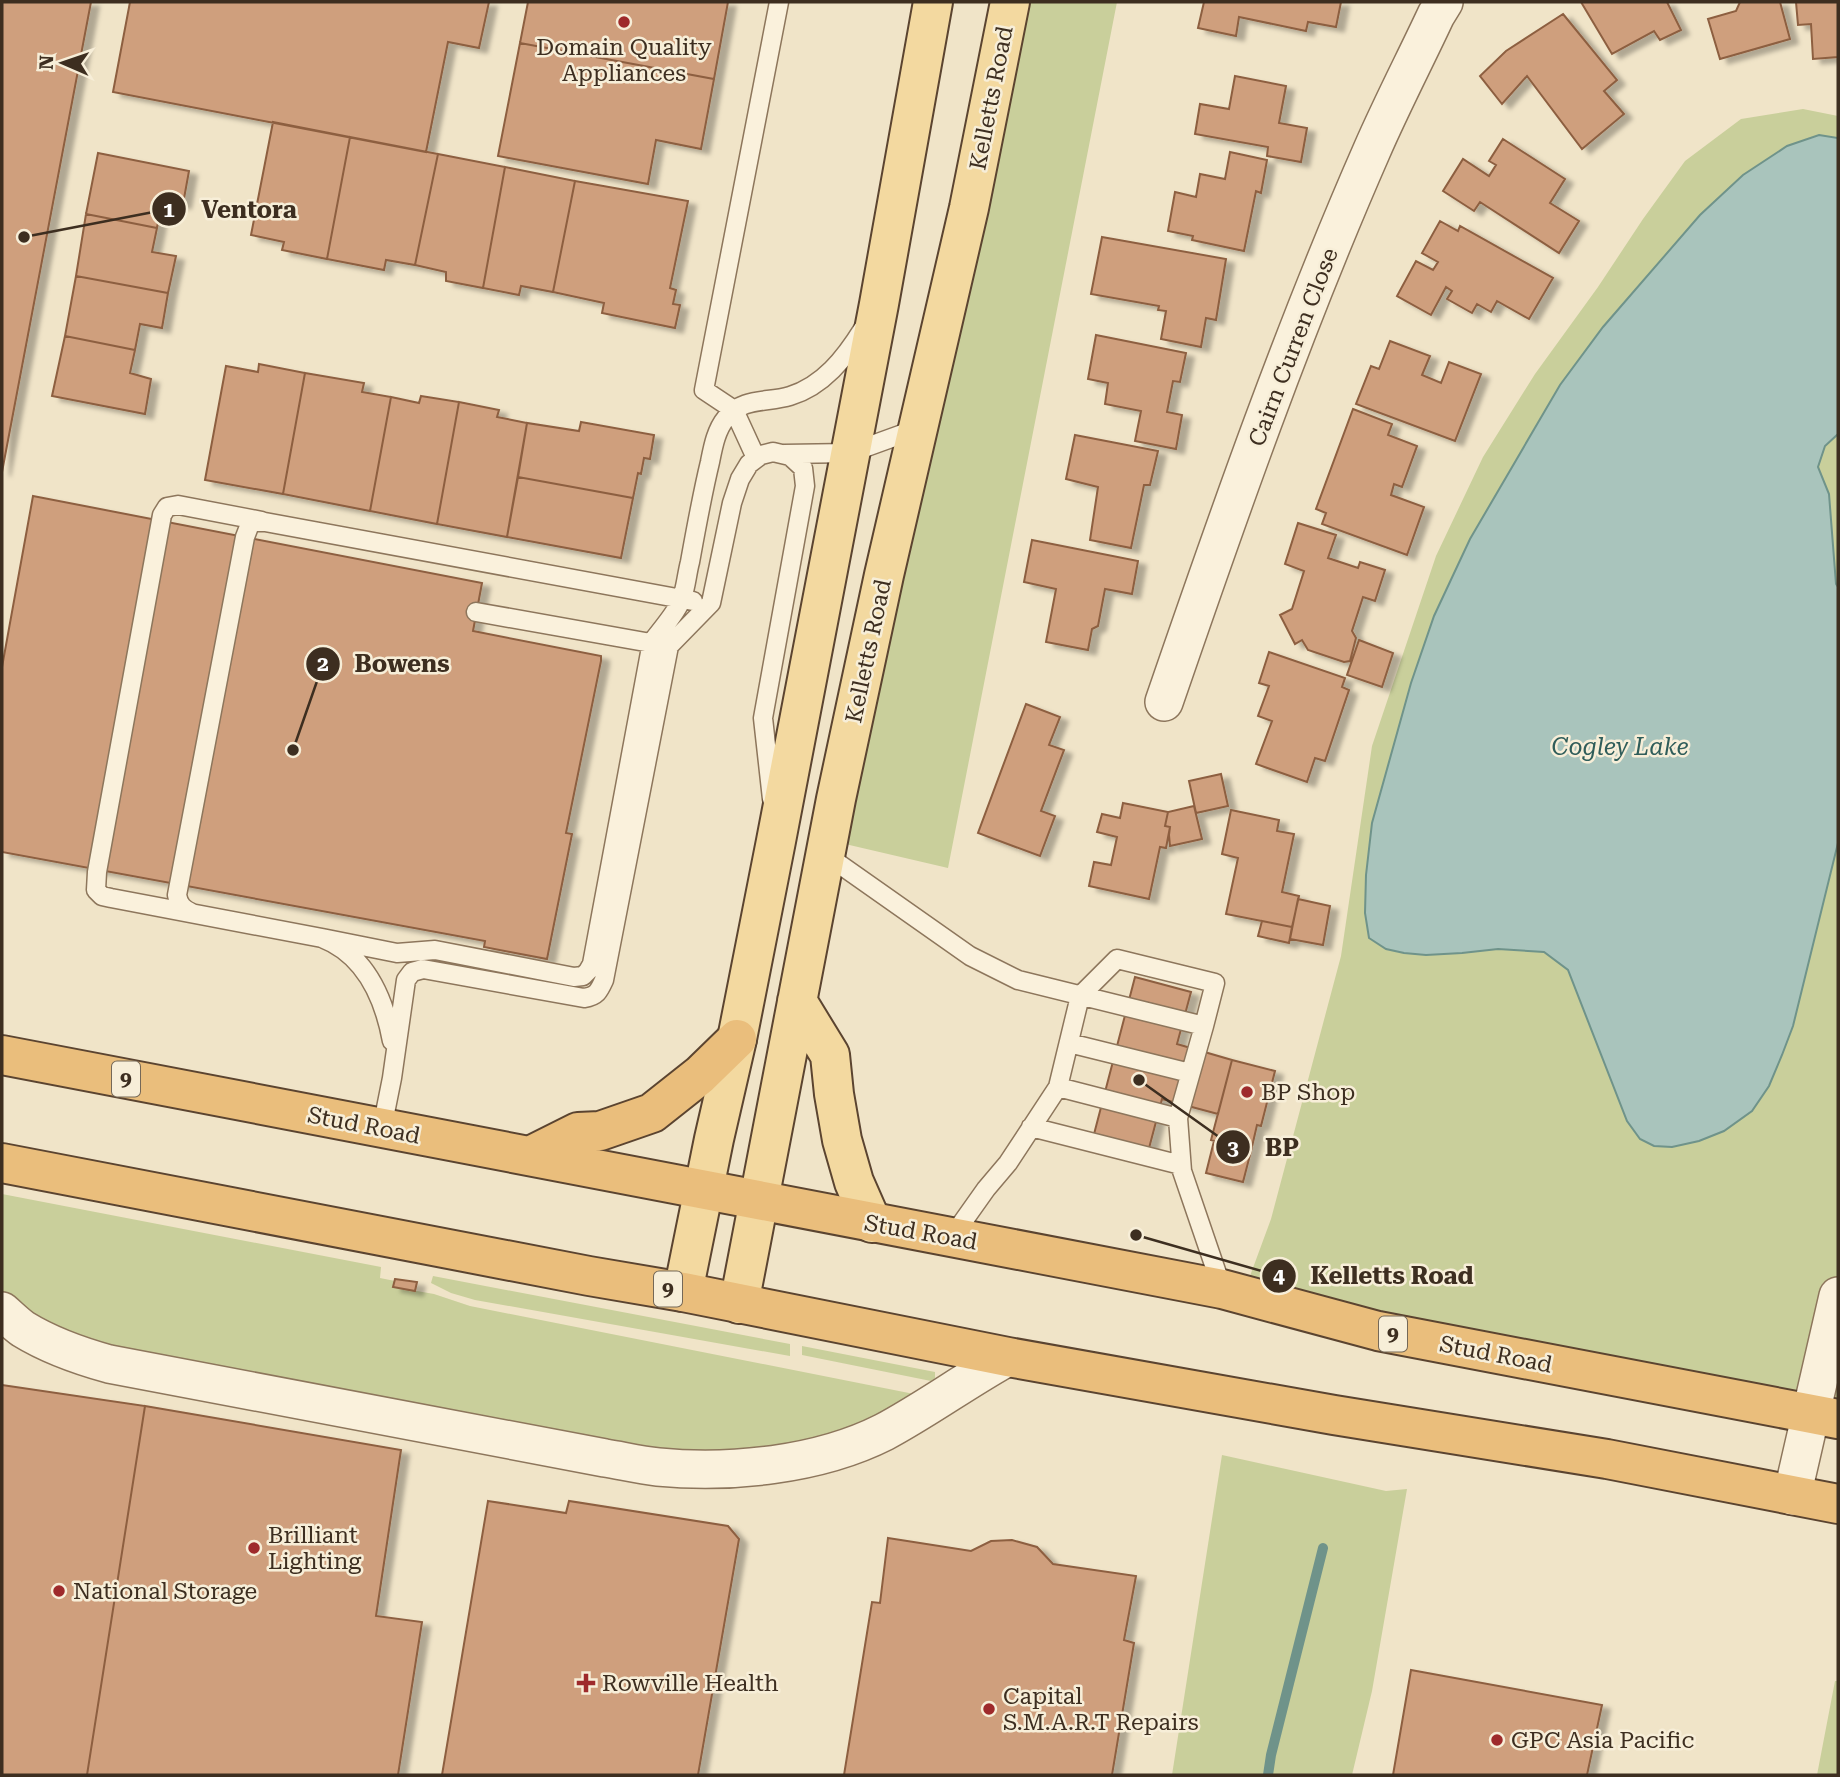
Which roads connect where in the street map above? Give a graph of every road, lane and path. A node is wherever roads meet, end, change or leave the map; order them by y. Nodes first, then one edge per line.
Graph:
1 (779, 2) edge
2 (933, 2) edge
3 (1010, 2) edge
4 (1444, 2) edge
5 (878, 304) junction
6 (734, 410) junction
7 (919, 428) junction
8 (850, 453) junction
9 (784, 454) junction
10 (756, 458) junction
11 (265, 522) junction
12 (682, 600) junction
13 (711, 603) junction
14 (476, 612) dead end
15 (660, 644) junction
16 (1164, 702) dead end
17 (776, 841) junction
18 (825, 854) junction
19 (192, 913) junction
20 (322, 938) junction
21 (1080, 996) junction
22 (797, 1001) junction
23 (1204, 1026) junction
24 (737, 1039) junction
25 (1069, 1043) junction
26 (2, 1055) edge
27 (395, 1055) junction
28 (1191, 1073) junction
29 (1058, 1087) junction
30 (1178, 1118) junction
31 (1031, 1126) junction
32 (382, 1128) junction
33 (530, 1156) junction
34 (2, 1163) edge
35 (1181, 1165) junction
36 (704, 1191) junction
37 (759, 1201) junction
38 (872, 1223) junction
39 (952, 1237) junction
40 (1222, 1289) junction
41 (683, 1292) junction
42 (1838, 1296) edge
43 (739, 1304) junction
44 (2, 1311) edge
45 (1008, 1356) junction
46 (1824, 1416) edge
47 (1792, 1496) junction
48 (1838, 1504) edge

1 - 6 lane
2 - 5 main road
3 - 7 main road, Kelletts Road
4 - 16 street, Cairn Curren Close
5 - 6 lane
5 - 8 main road
6 - 10 lane
6 - 12 lane
7 - 8 lane
7 - 18 main road, Kelletts Road
8 - 9 lane
8 - 17 main road
9 - 10 lane
9 - 17 lane
10 - 13 lane
11 - 12 lane
11 - 19 lane
11 - 19 lane
12 - 13 lane
12 - 15 lane
13 - 15 lane
14 - 15 lane
15 - 20 lane
15 - 27 lane
17 - 24 main road
18 - 21 lane
18 - 22 main road, Kelletts Road
19 - 20 lane
20 - 27 lane
21 - 23 lane
21 - 23 lane
21 - 25 lane
22 - 37 main road, Kelletts Road
22 - 38 main road
23 - 28 lane
24 - 33 highway
24 - 36 main road
25 - 28 lane
25 - 29 lane
26 - 32 highway, Stud Road / 9
27 - 32 lane
28 - 30 lane
29 - 30 lane
29 - 31 lane
30 - 35 lane
31 - 35 lane
31 - 39 lane
32 - 33 highway, Stud Road / 9
33 - 36 highway, Stud Road / 9
34 - 41 highway, 9
35 - 40 lane
36 - 37 highway, Stud Road / 9
36 - 41 main road
37 - 38 highway, Stud Road / 9
37 - 43 main road, Kelletts Road
38 - 39 highway, Stud Road / 9
39 - 40 highway, Stud Road / 9
40 - 46 highway, Stud Road / 9
41 - 43 highway, 9
42 - 46 street
43 - 45 highway, 9
44 - 45 street
45 - 47 highway, 9
46 - 47 street
47 - 48 highway, 9

